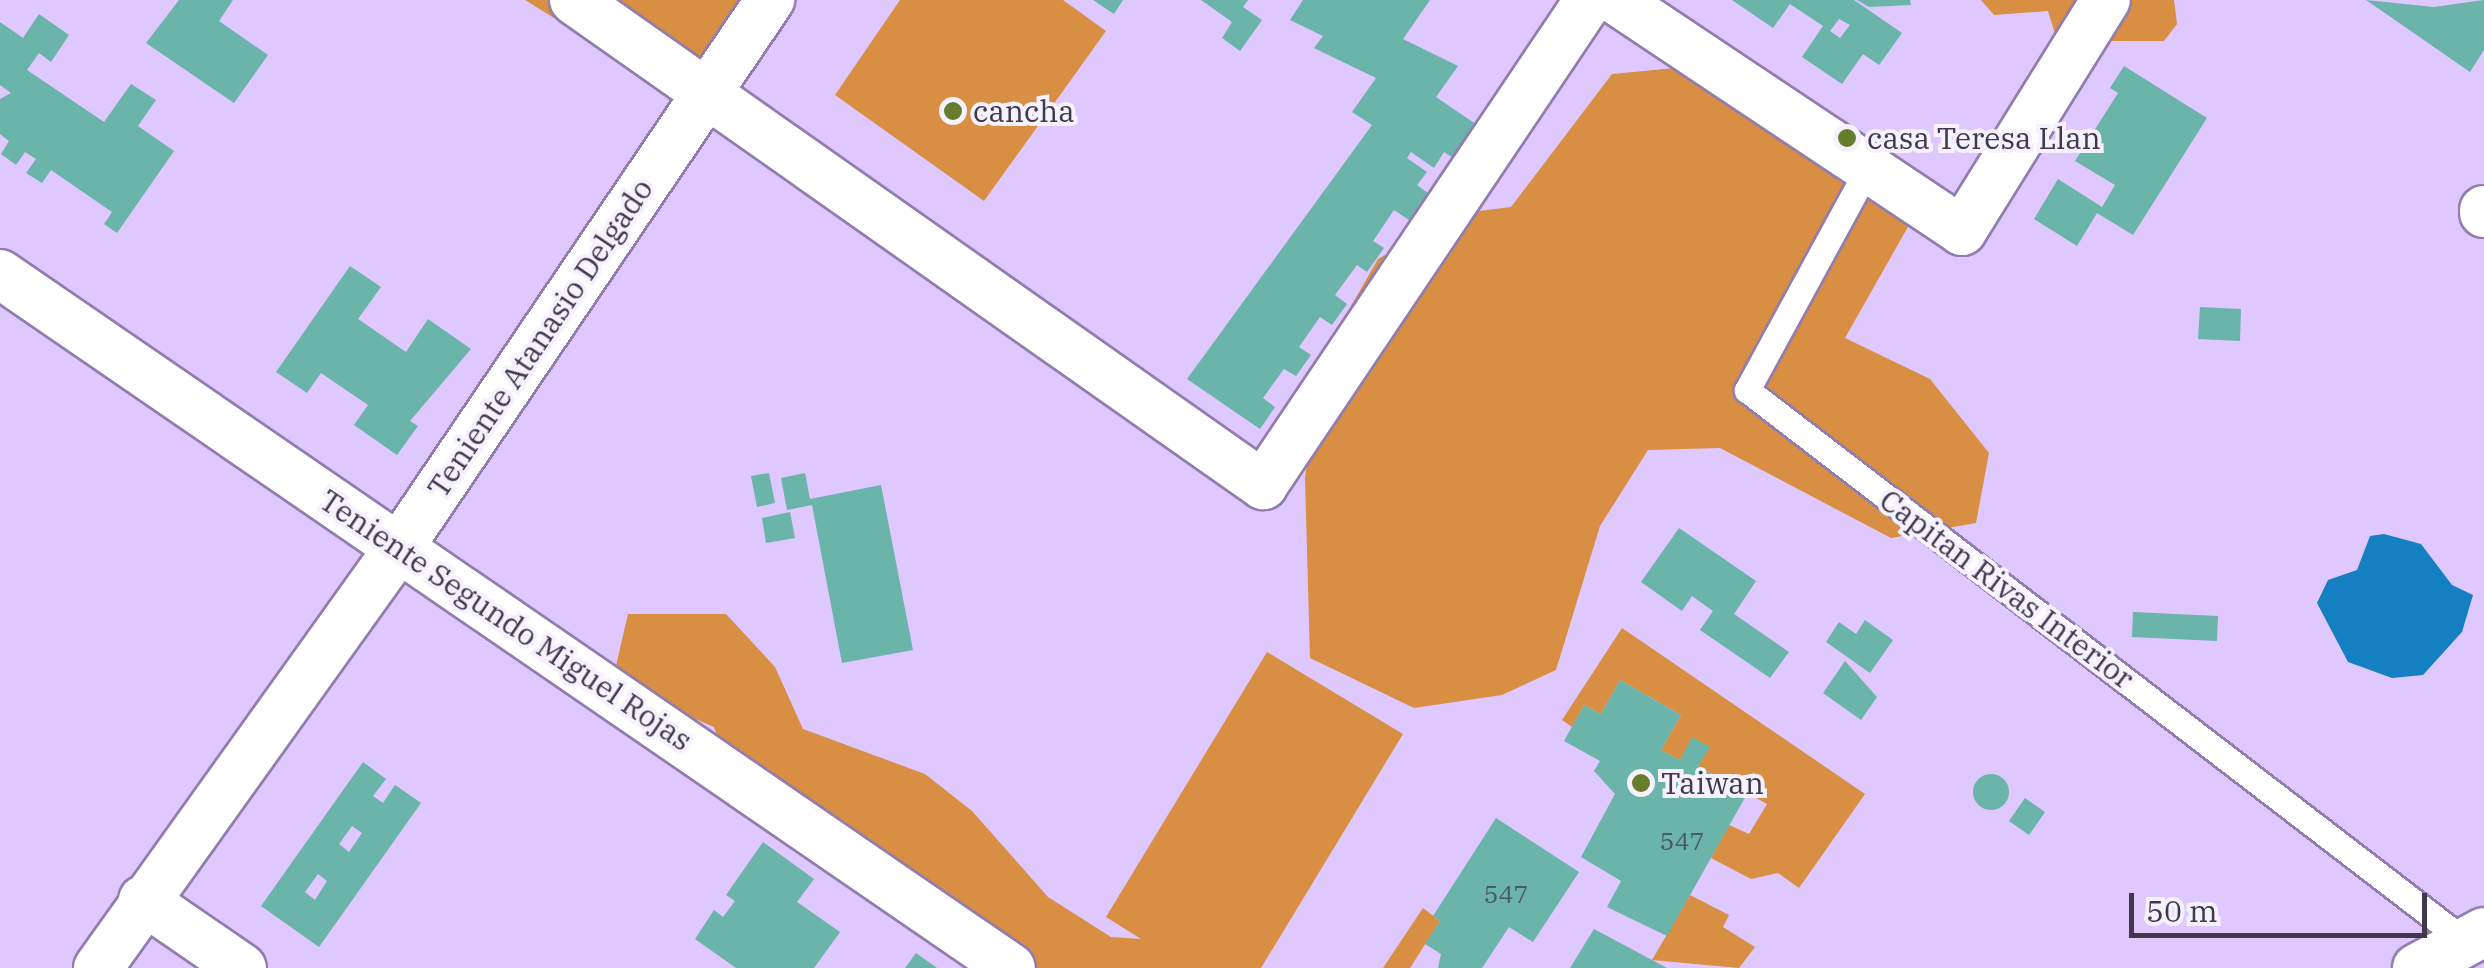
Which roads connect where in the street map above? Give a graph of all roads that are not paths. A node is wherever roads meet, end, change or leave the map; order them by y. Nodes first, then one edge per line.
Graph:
1 (574, 0) edge
2 (770, 0) edge
3 (1589, 0) edge
4 (1616, 0) edge
5 (2106, 0) edge
6 (705, 92) junction
7 (1867, 170) junction
8 (7, 294) edge
9 (400, 546) junction
10 (143, 900) junction
11 (2475, 937) edge
12 (98, 968) edge
13 (242, 968) edge
14 (1012, 968) edge
15 (2418, 968) edge

1 - 6 street
2 - 6 street, Teniente Atanasio Delgado
3 - 6 street
4 - 7 street
5 - 7 street
6 - 9 street, Teniente Atanasio Delgado
7 - 11 lane, Capitan Rivas Interior
8 - 9 street, Teniente Segundo Miguel Rojas
9 - 10 street, Teniente Atanasio Delgado
9 - 14 street, Teniente Segundo Miguel Rojas
10 - 12 street, Teniente Atanasio Delgado
10 - 13 street
11 - 15 street

